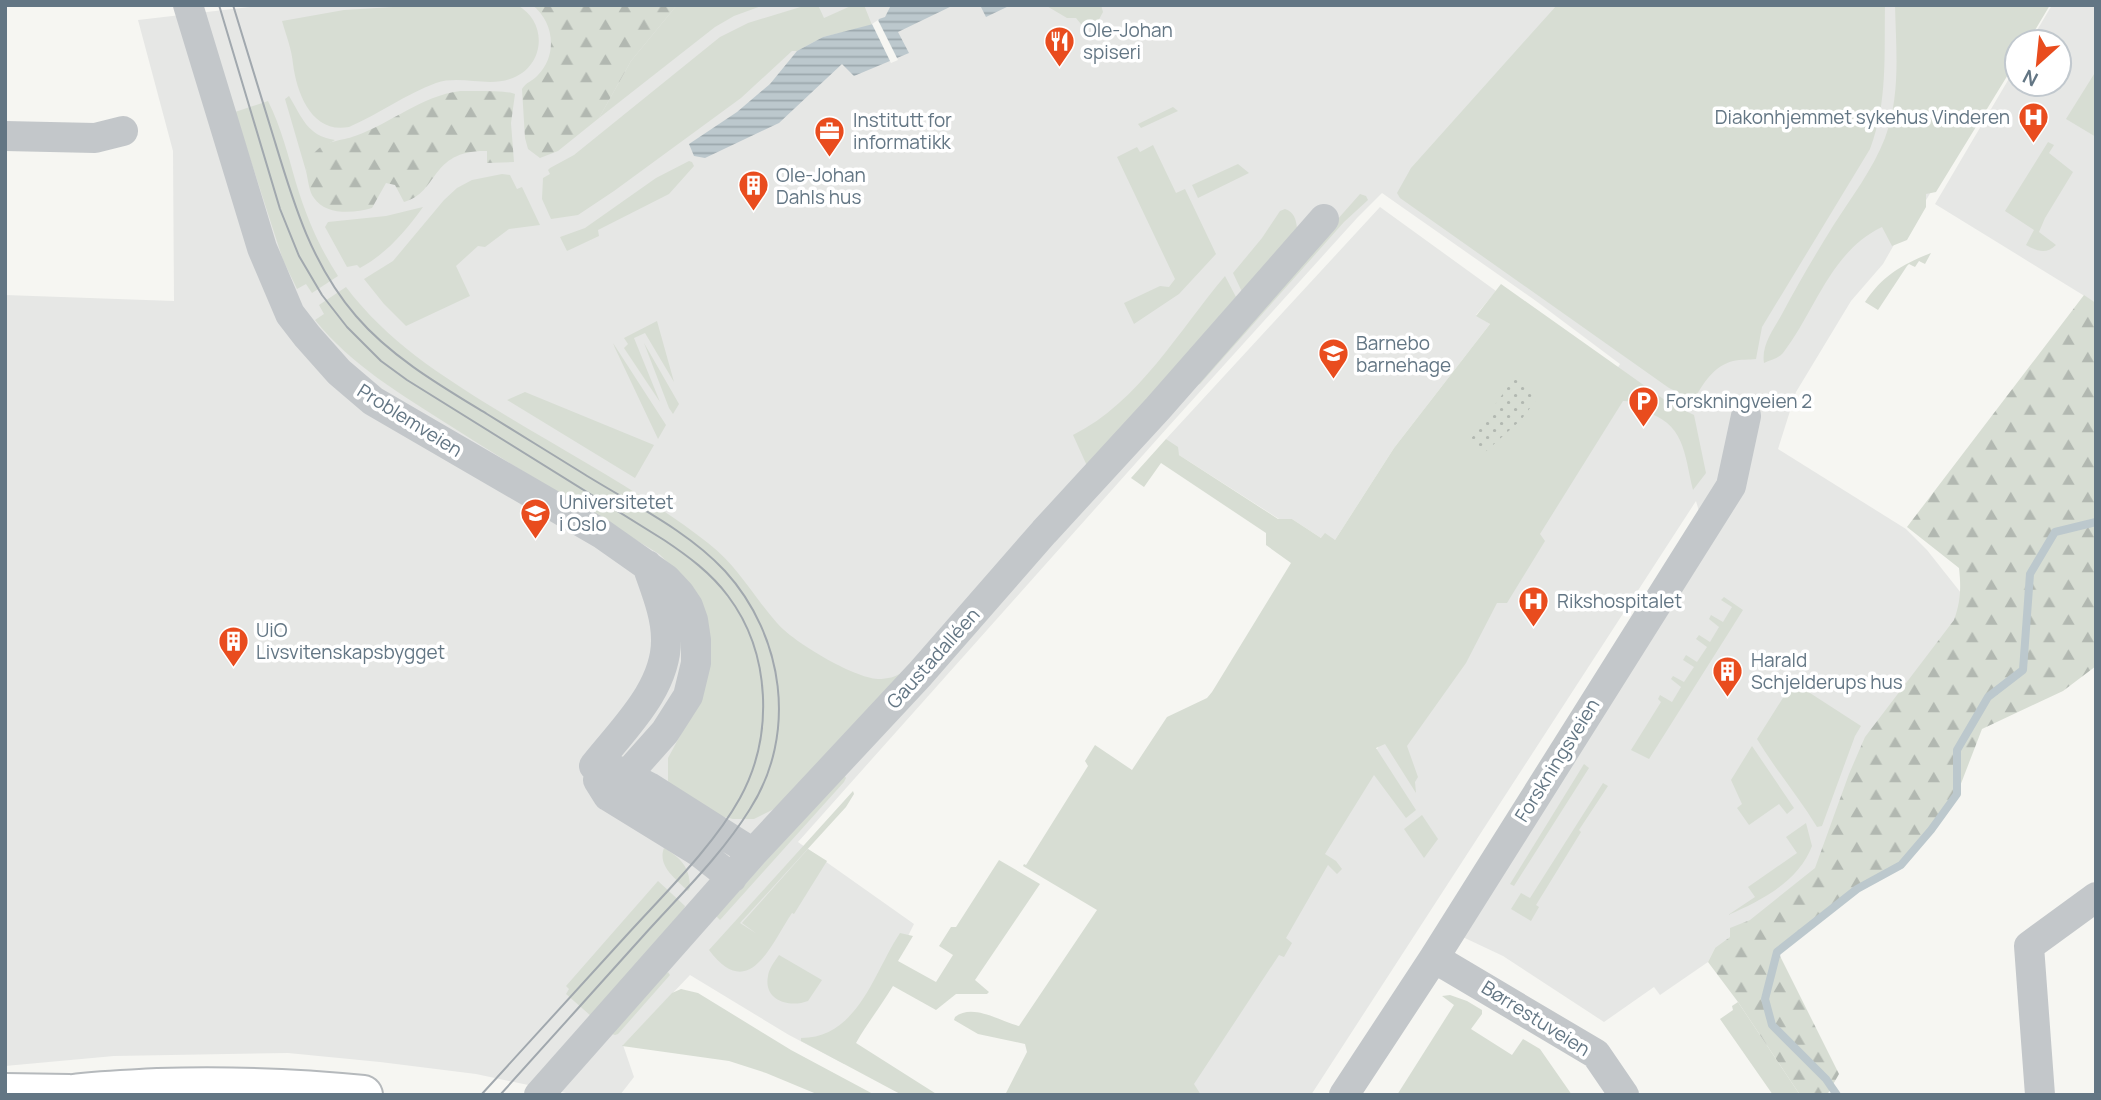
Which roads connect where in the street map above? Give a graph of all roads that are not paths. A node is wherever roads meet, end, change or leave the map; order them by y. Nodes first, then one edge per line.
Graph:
1 (188, 5) edge
2 (124, 131) dead end
3 (5, 136) edge
4 (1324, 219) dead end
5 (1746, 416) dead end
6 (647, 565) junction
7 (617, 785) junction
8 (754, 853) junction
9 (732, 878) junction
10 (2096, 897) edge
11 (1434, 958) junction
12 (5, 1093) edge
13 (68, 1094) edge
14 (363, 1095) edge
15 (539, 1095) edge
16 (1344, 1095) edge
17 (1625, 1095) edge
18 (2040, 1095) edge

1 - 6 street, Problemveien
2 - 3 street
4 - 8 street, Gaustadalléen
5 - 11 street, Forskningsveien
6 - 7 street
6 - 7 street, Problemveien
7 - 8 street
7 - 9 street
8 - 9 street, Gaustadalléen
9 - 15 street, Gaustadalléen
10 - 18 street
11 - 16 street, Forskningsveien
11 - 17 street, Børrestuveien
12 - 13 highway
13 - 14 highway

